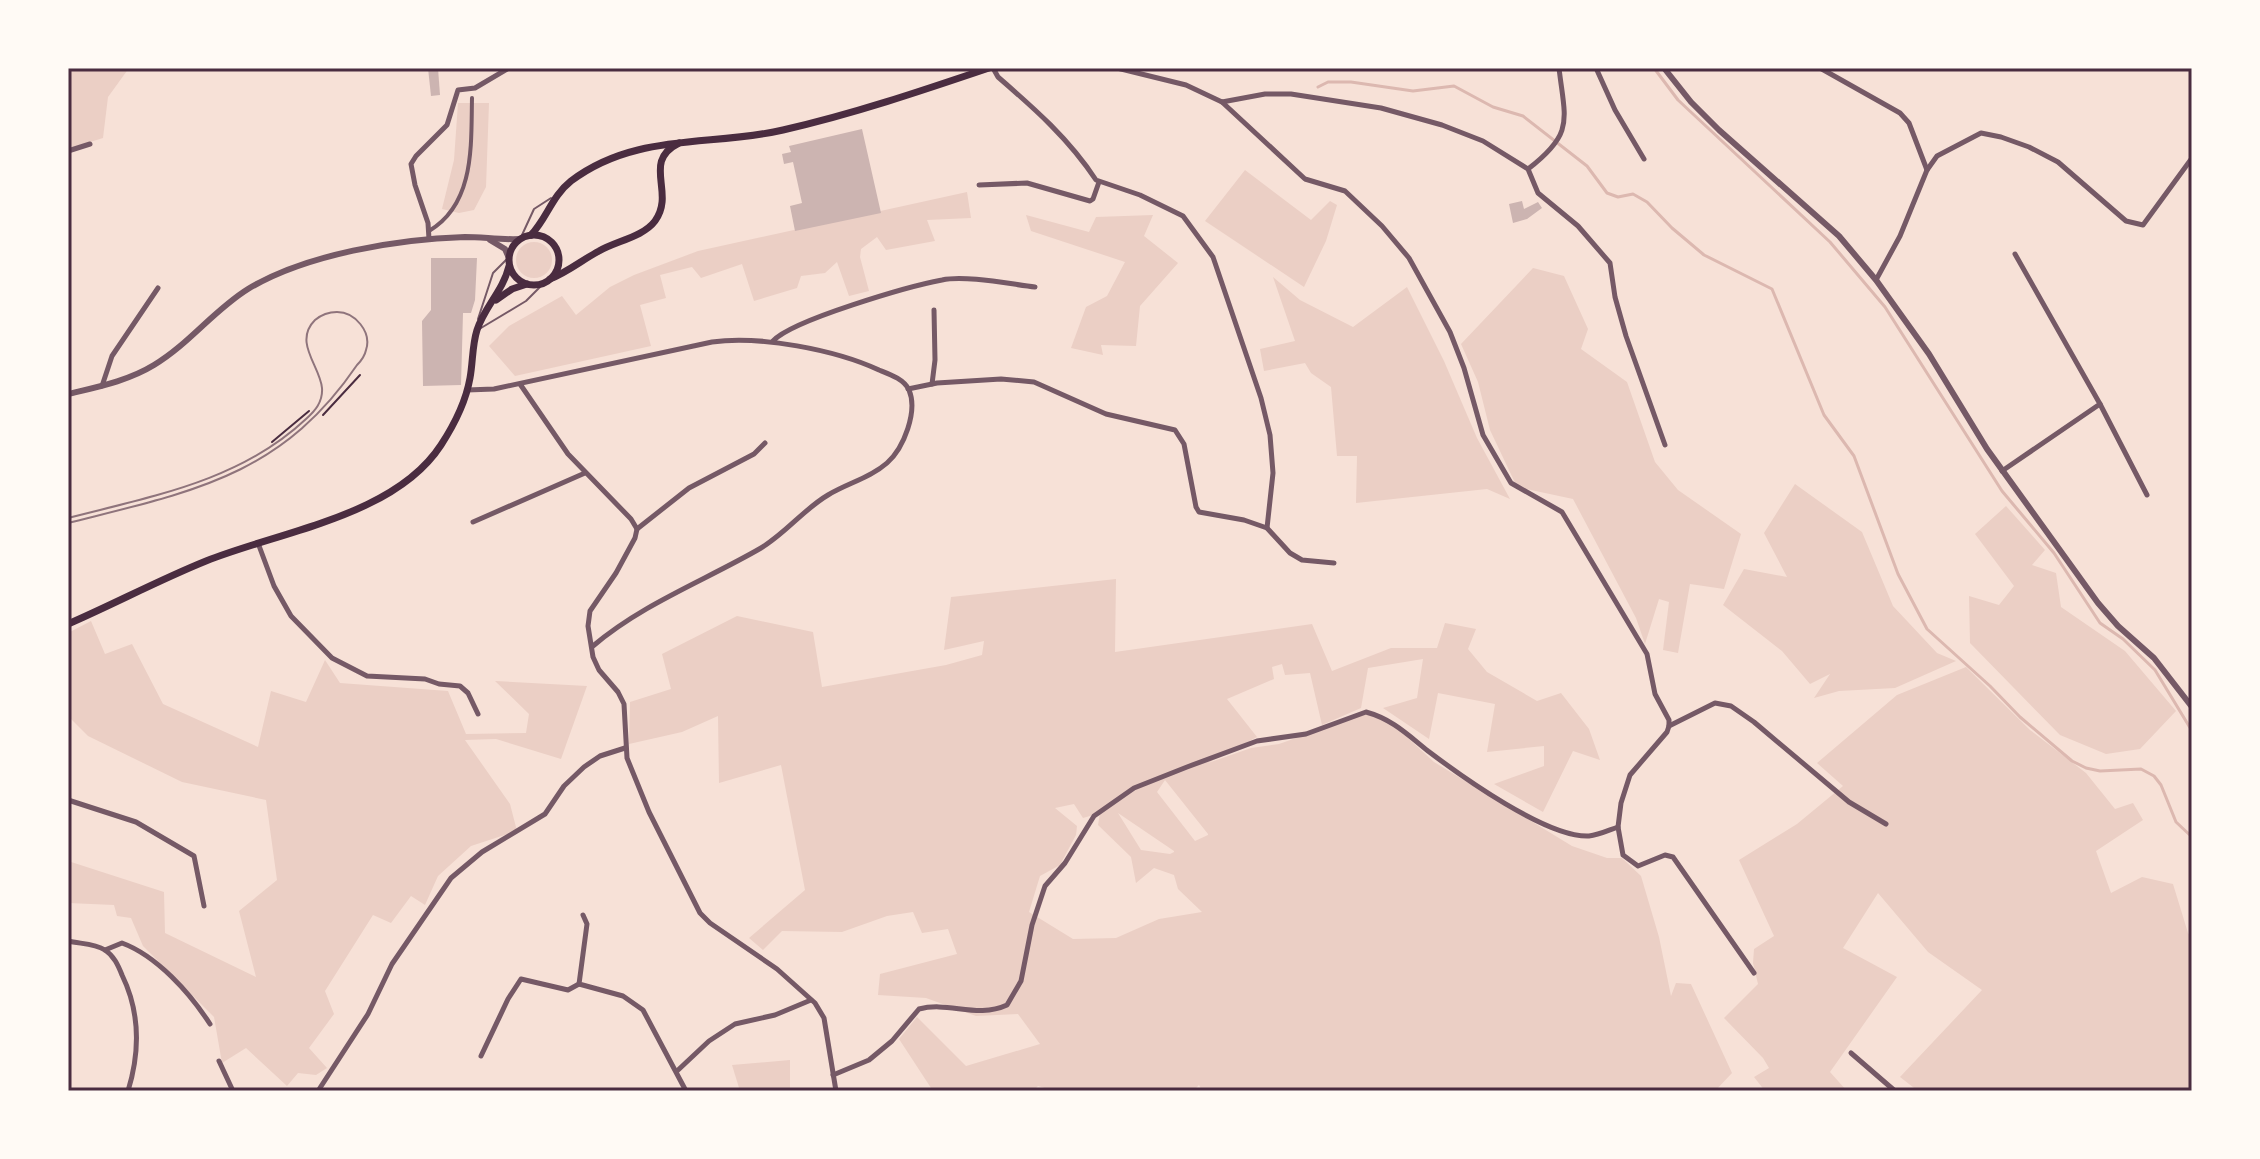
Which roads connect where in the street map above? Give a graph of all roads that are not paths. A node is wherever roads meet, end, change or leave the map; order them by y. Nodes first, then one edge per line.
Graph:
1 (509, 68) edge
2 (991, 68) edge
3 (1117, 68) edge
4 (1559, 68) edge
5 (1596, 68) edge
6 (1664, 68) edge
7 (1820, 68) edge
8 (472, 98) dead end
9 (1222, 102) junction
10 (681, 142) junction
11 (90, 144) dead end
12 (642, 148) junction
13 (68, 151) edge
14 (2192, 158) edge
15 (1644, 159) dead end
16 (660, 167) junction
17 (1528, 169) junction
18 (1927, 170) junction
19 (1099, 182) junction
20 (979, 185) dead end
21 (556, 197) junction
22 (429, 231) junction
23 (531, 235) junction
24 (483, 238) junction
25 (429, 239) junction
26 (520, 239) junction
27 (2015, 254) dead end
28 (509, 262) junction
29 (1876, 280) junction
30 (547, 281) junction
31 (527, 284) junction
32 (1035, 287) dead end
33 (158, 288) dead end
34 (495, 301) junction
35 (934, 310) dead end
36 (476, 331) junction
37 (772, 342) junction
38 (520, 384) junction
39 (932, 384) junction
40 (102, 386) junction
41 (908, 389) junction
42 (467, 390) junction
43 (68, 394) edge
44 (2100, 404) junction
45 (765, 443) dead end
46 (1665, 445) dead end
47 (2002, 471) junction
48 (585, 473) junction
49 (2147, 495) dead end
50 (473, 522) dead end
51 (1267, 528) junction
52 (637, 529) junction
53 (257, 542) junction
54 (1334, 563) dead end
55 (68, 624) edge
56 (593, 646) junction
57 (2192, 707) edge
58 (478, 714) dead end
59 (1669, 726) junction
60 (625, 748) junction
61 (68, 800) edge
62 (1886, 824) dead end
63 (1618, 827) junction
64 (204, 906) dead end
65 (583, 915) dead end
66 (68, 941) edge
67 (105, 950) junction
68 (1754, 973) dead end
69 (579, 984) junction
70 (811, 1000) junction
71 (210, 1024) dead end
72 (1851, 1053) dead end
73 (481, 1056) dead end
74 (219, 1061) dead end
75 (677, 1071) junction
76 (833, 1075) junction
77 (128, 1091) edge
78 (233, 1091) edge
79 (318, 1091) edge
80 (686, 1091) edge
81 (836, 1091) edge
82 (1895, 1091) edge

1 - 22 street
2 - 10 main road
2 - 19 street
3 - 9 street
4 - 17 street
5 - 15 street
6 - 29 street
7 - 18 street
8 - 22 street
9 - 17 street
9 - 59 street
10 - 12 main road
10 - 16 main road
11 - 13 street
12 - 16 main road
12 - 21 main road
14 - 18 street
16 - 30 main road
17 - 46 street
18 - 29 street
19 - 20 street
19 - 51 street
21 - 23 main road
21 - 26 lane
22 - 25 street
23 - 26 main road
23 - 30 main road
24 - 25 street
24 - 26 street
24 - 28 street
25 - 40 street
26 - 28 main road
27 - 44 street
28 - 31 main road
28 - 34 main road
28 - 36 lane
29 - 47 street
30 - 31 main road
30 - 36 lane
31 - 34 main road
32 - 37 street
33 - 40 street
34 - 36 main road
35 - 39 street
36 - 42 main road
37 - 38 street
37 - 41 street
38 - 42 street
38 - 48 street
39 - 41 street
39 - 51 street
40 - 43 street
41 - 56 street
42 - 53 main road
44 - 47 street
44 - 49 street
45 - 52 street
47 - 57 street
48 - 50 street
48 - 52 street
51 - 54 street
52 - 56 street
53 - 55 main road
53 - 58 street
56 - 60 street
59 - 62 street
59 - 63 street
60 - 70 street
60 - 79 street
61 - 64 street
63 - 68 street
63 - 76 street
65 - 69 street
66 - 67 street
67 - 71 street
67 - 77 street
69 - 73 street
69 - 75 street
70 - 75 street
70 - 76 street
72 - 82 street
74 - 78 street
75 - 80 street
76 - 81 street

